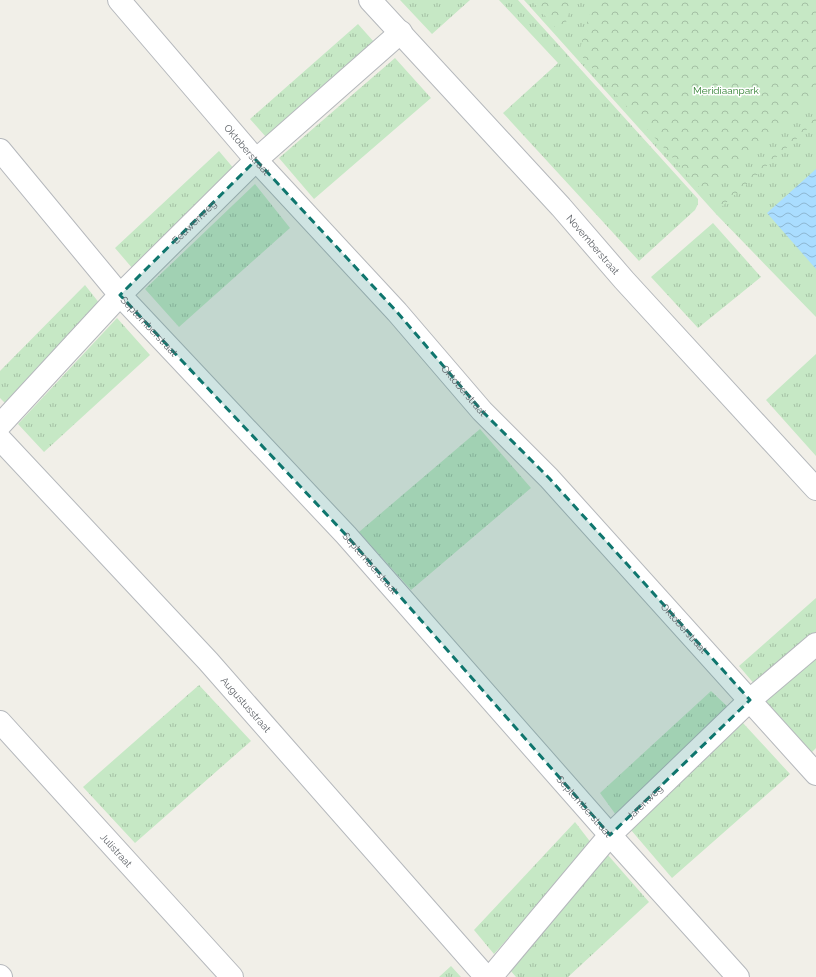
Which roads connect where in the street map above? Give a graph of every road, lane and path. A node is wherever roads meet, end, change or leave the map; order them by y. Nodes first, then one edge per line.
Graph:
1 (118, 0) edge
2 (370, 0) edge
3 (401, 32) junction
4 (0, 150) edge
5 (256, 160) junction
6 (120, 295) junction
7 (0, 425) edge
8 (0, 439) edge
9 (816, 489) edge
10 (816, 644) edge
11 (750, 700) junction
12 (0, 722) edge
13 (816, 774) edge
14 (610, 835) junction
15 (232, 977) edge
16 (486, 977) edge
17 (491, 977) edge
18 (738, 977) edge

1 - 5 street, Oktoberstraat
2 - 3 street, Novemberstraat
3 - 5 street, Eeuwenweg
3 - 9 street, Novemberstraat
4 - 6 street, Septemberstraat
5 - 6 street, Eeuwenweg
5 - 11 street, Oktoberstraat
6 - 7 street, Eeuwenweg
6 - 14 street, Septemberstraat
8 - 16 street, Augustusstraat
10 - 11 street, Jarenweg
11 - 13 street, Oktoberstraat
11 - 14 street, Jarenweg
12 - 15 street, Julistraat
14 - 17 street, Jarenweg
14 - 18 street, Septemberstraat

